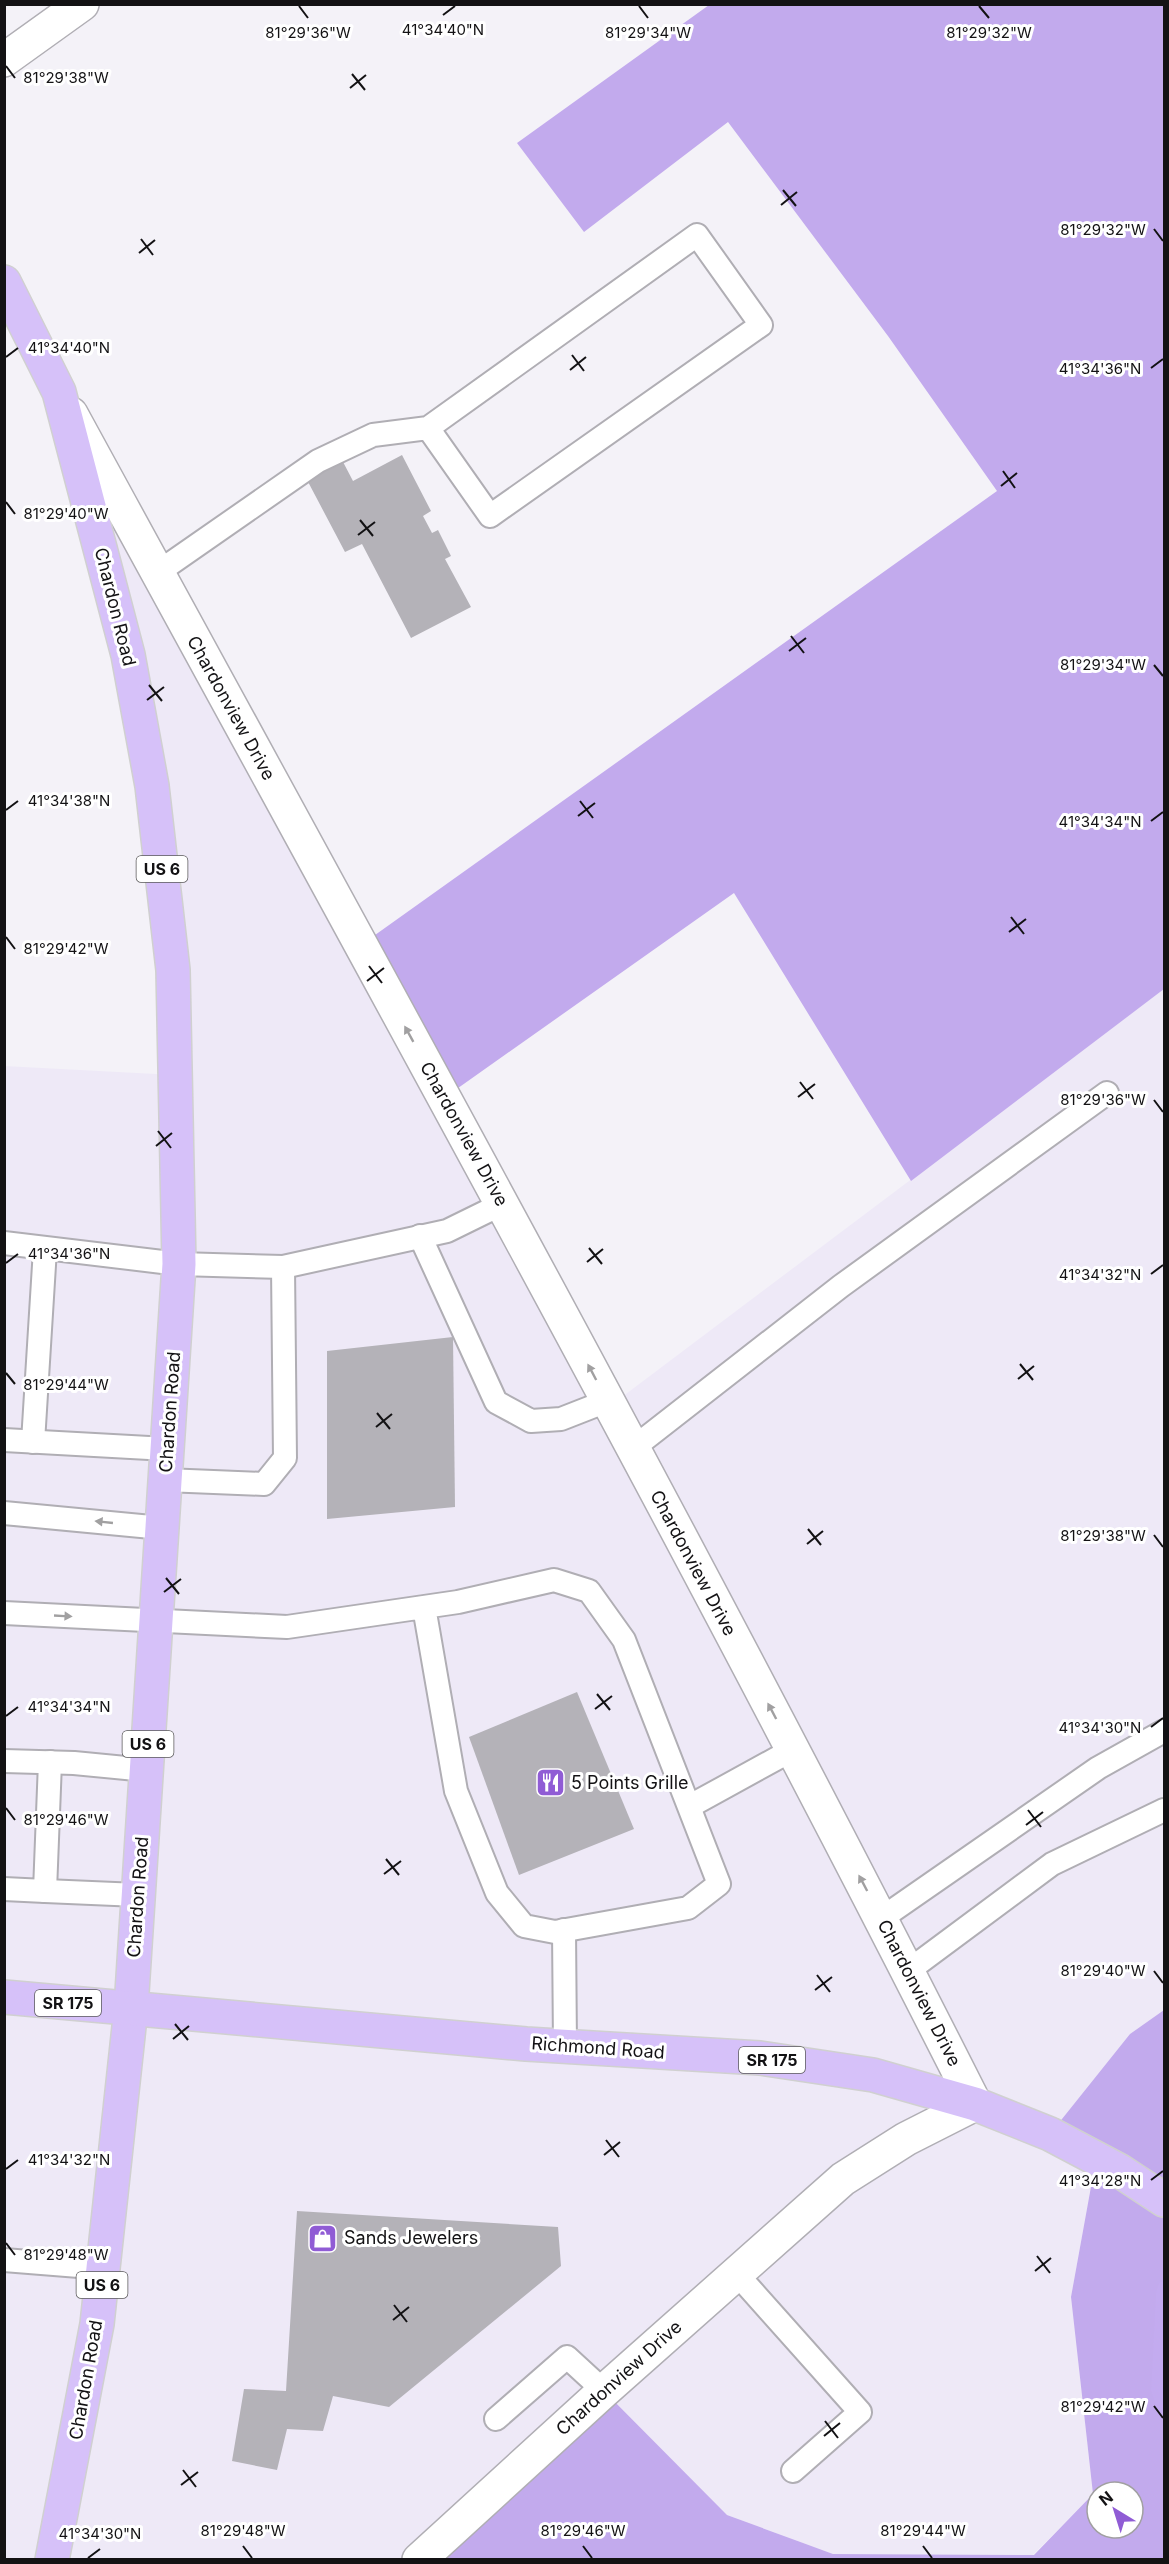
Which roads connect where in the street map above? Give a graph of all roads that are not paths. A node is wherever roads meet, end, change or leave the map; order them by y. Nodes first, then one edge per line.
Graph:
1 (81, 4) edge
2 (4, 60) edge
3 (4, 282) edge
4 (58, 392) junction
5 (428, 428) junction
6 (157, 573) junction
7 (1107, 1093) dead end
8 (502, 1204) junction
9 (420, 1236) junction
10 (4, 1243) edge
11 (45, 1249) junction
12 (179, 1264) junction
13 (283, 1267) junction
14 (607, 1401) junction
15 (4, 1440) edge
16 (33, 1442) junction
17 (632, 1449) junction
18 (166, 1465) junction
19 (4, 1513) edge
20 (162, 1528) junction
21 (424, 1607) junction
22 (4, 1613) edge
23 (156, 1621) junction
24 (1164, 1731) edge
25 (792, 1750) junction
26 (4, 1761) edge
27 (50, 1762) junction
28 (146, 1770) junction
29 (690, 1806) junction
30 (1164, 1810) edge
31 (4, 1889) edge
32 (45, 1891) junction
33 (138, 1895) junction
34 (882, 1918) junction
35 (564, 1930) junction
36 (908, 1971) junction
37 (4, 1997) edge
38 (131, 2008) junction
39 (565, 2046) junction
40 (975, 2104) junction
41 (1164, 2200) edge
42 (4, 2260) edge
43 (104, 2268) junction
44 (736, 2273) junction
45 (604, 2391) junction
46 (496, 2419) dead end
47 (793, 2471) dead end
48 (52, 2559) edge
49 (419, 2559) edge

1 - 2 street
3 - 4 main road, Chardon Road / US 6
4 - 6 street, Chardonview Drive
4 - 12 main road, Chardon Road / US 6
5 - 5 lane
5 - 6 lane
8 -> 6 street, Chardonview Drive
7 - 17 lane
8 - 9 lane
14 -> 8 street, Chardonview Drive
9 - 13 lane
9 - 14 lane
10 - 11 lane
11 - 12 lane
11 - 16 lane
12 - 13 lane
12 - 18 main road, Chardon Road / US 6
13 - 18 lane
14 - 17 street, Chardonview Drive
15 - 16 lane
16 - 18 lane
25 -> 17 street, Chardonview Drive
18 - 20 main road, Chardon Road / US 6
20 -> 19 lane
20 - 23 main road, Chardon Road / US 6
21 - 23 lane
21 - 29 lane
21 - 35 lane
22 -> 23 lane
23 - 28 main road, Chardon Road / US 6
24 - 34 lane
25 - 29 lane
34 -> 25 street, Chardonview Drive
26 - 27 lane
27 - 28 lane
27 - 32 lane
28 - 33 main road, Chardon Road / US 6
29 - 35 lane
30 - 36 lane
31 - 32 lane
32 - 33 lane
33 - 38 main road, Chardon Road / US 6
34 - 36 street, Chardonview Drive
35 - 39 lane
36 - 40 street, Chardonview Drive
37 - 38 main road, Richmond Road / SR 175
38 - 39 main road, Richmond Road / SR 175
38 - 43 main road, Chardon Road / US 6
39 - 40 main road, Richmond Road / SR 175
40 - 41 main road, Richmond Road / SR 175
40 - 44 street, Chardonview Drive
42 - 43 lane
43 - 48 main road, Chardon Road / US 6
44 - 45 street, Chardonview Drive
44 - 47 lane
45 - 46 lane
45 - 49 street, Chardonview Drive

